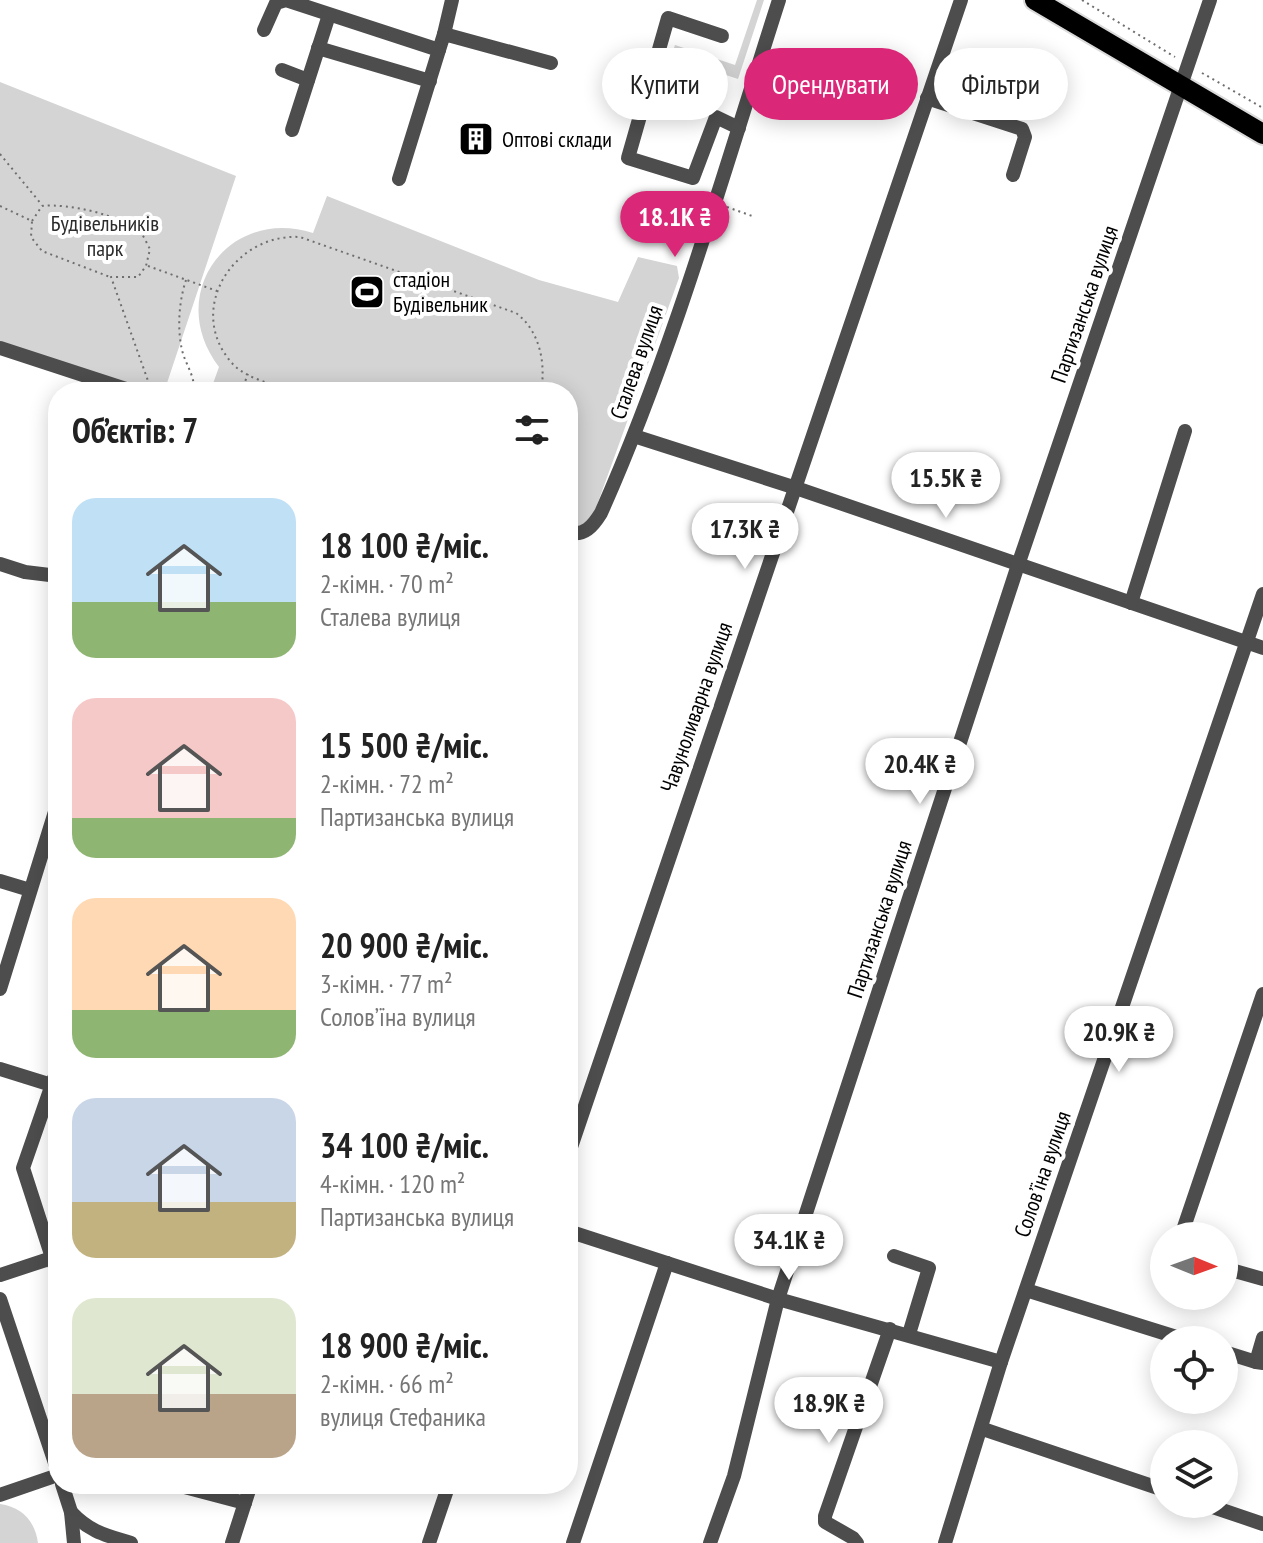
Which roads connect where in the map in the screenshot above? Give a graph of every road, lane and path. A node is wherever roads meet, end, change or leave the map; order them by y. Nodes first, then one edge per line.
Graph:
1 (452, 0) edge
2 (779, 0) edge
3 (961, 0) edge
4 (1035, 0) edge
5 (1082, 0) edge
6 (1210, 0) edge
7 (329, 15) junction
8 (264, 30) dead end
9 (444, 34) junction
10 (722, 36) dead end
11 (318, 48) junction
12 (439, 50) junction
13 (551, 63) dead end
14 (1188, 65) junction
15 (282, 70) dead end
16 (308, 80) junction
17 (430, 81) junction
18 (1181, 86) junction
19 (927, 98) junction
20 (1263, 108) edge
21 (739, 128) junction
22 (292, 130) dead end
23 (1263, 134) edge
24 (0, 154) edge
25 (1013, 175) dead end
26 (399, 179) dead end
27 (715, 202) junction
28 (0, 206) edge
29 (42, 206) junction
30 (755, 217) dead end
31 (32, 221) junction
32 (146, 266) junction
33 (111, 277) junction
34 (186, 280) junction
35 (217, 291) junction
36 (0, 348) edge
37 (248, 374) junction
38 (104, 382) edge
39 (148, 382) edge
40 (195, 382) edge
41 (245, 382) edge
42 (271, 382) edge
43 (541, 382) edge
44 (1185, 431) dead end
45 (634, 436) junction
46 (793, 487) junction
47 (578, 534) edge
48 (0, 564) edge
49 (1018, 565) junction
50 (48, 575) edge
51 (1263, 594) edge
52 (1131, 603) junction
53 (1246, 642) junction
54 (1263, 648) edge
55 (48, 833) edge
56 (0, 881) edge
57 (30, 890) junction
58 (5, 952) edge
59 (0, 989) edge
60 (1263, 994) edge
61 (0, 1069) edge
62 (48, 1084) edge
63 (48, 1104) edge
64 (578, 1126) edge
65 (1186, 1222) edge
66 (578, 1234) edge
67 (48, 1238) edge
68 (894, 1256) dead end
69 (48, 1259) edge
70 (667, 1263) junction
71 (1238, 1272) edge
72 (0, 1275) edge
73 (1263, 1279) edge
74 (1026, 1290) junction
75 (778, 1299) junction
76 (1, 1304) edge
77 (890, 1329) junction
78 (1150, 1329) edge
79 (909, 1334) junction
80 (1263, 1338) edge
81 (1238, 1356) edge
82 (1001, 1362) junction
83 (1260, 1362) edge
84 (983, 1429) junction
85 (48, 1444) edge
86 (48, 1478) edge
87 (1150, 1485) edge
88 (65, 1494) edge
89 (211, 1494) edge
90 (248, 1494) edge
91 (446, 1494) edge
92 (0, 1495) edge
93 (245, 1503) junction
94 (71, 1512) junction
95 (1238, 1516) edge
96 (1263, 1524) edge
97 (74, 1543) edge
98 (131, 1543) edge
99 (232, 1543) edge
100 (429, 1543) edge
101 (573, 1543) edge
102 (710, 1543) edge
103 (857, 1543) edge
104 (945, 1543) edge

1 - 9 street
2 - 21 street, Сталева вулиця
3 - 19 street, Чавуноливарна вулиця
4 - 18 main road
5 - 14 path
6 - 14 street, Партизанська вулиця
7 - 8 street
7 - 11 street
7 - 12 street
9 - 12 street
9 - 13 street
10 - 21 street
11 - 16 street
11 - 17 street
12 - 17 street
14 - 18 street, Партизанська вулиця
14 - 20 path
15 - 16 street
16 - 22 street
17 - 26 street
18 - 23 main road
18 - 49 street, Партизанська вулиця
19 - 25 street
19 - 46 street, Чавуноливарна вулиця
21 - 27 street, Сталева вулиця
24 - 29 path
27 - 30 path
27 - 45 street, Сталева вулиця
28 - 31 path
29 - 31 path
29 - 32 path
31 - 33 path
32 - 33 path
32 - 34 path
33 - 39 path
34 - 35 path
34 - 40 path
35 - 37 path
35 - 43 path
36 - 38 street
37 - 41 path
37 - 42 path
44 - 52 street
45 - 46 street
45 - 47 street, Сталева вулиця
46 - 49 street
46 - 64 street, Чавуноливарна вулиця
48 - 50 street
49 - 52 street
49 - 75 street, Партизанська вулиця
51 - 53 street, Соловʼїна вулиця
52 - 53 street
53 - 54 street
53 - 74 street, Соловʼїна вулиця
55 - 57 street
56 - 57 street
57 - 58 street
58 - 59 street
60 - 65 street
61 - 62 street
63 - 67 street
66 - 70 street
68 - 79 street
69 - 72 street
70 - 75 street
70 - 101 street
71 - 73 street
74 - 78 street
74 - 82 street, Соловʼїна вулиця
75 - 77 street
75 - 102 street, Партизанська вулиця
76 - 85 street
77 - 79 street
77 - 103 street
79 - 82 street
80 - 83 street
81 - 83 street
82 - 84 street, Соловʼїна вулиця
84 - 87 street
84 - 104 street, Соловʼїна вулиця
86 - 92 street
88 - 94 street
89 - 93 street
90 - 93 street
91 - 100 street
93 - 99 street
94 - 97 street
94 - 98 street
95 - 96 street

